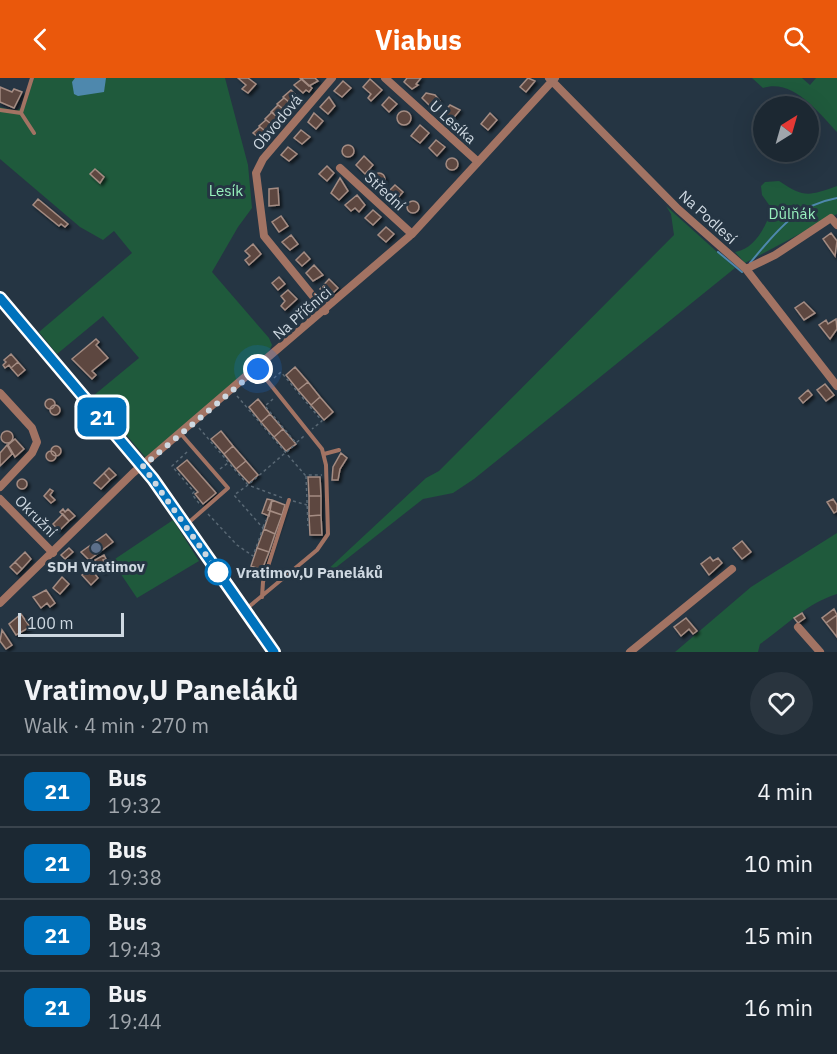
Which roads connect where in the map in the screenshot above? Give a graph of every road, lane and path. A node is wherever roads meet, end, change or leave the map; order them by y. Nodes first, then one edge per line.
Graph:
1 (32, 78) edge
2 (332, 78) edge
3 (385, 78) edge
4 (552, 79) edge
5 (0, 110) edge
6 (21, 113) junction
7 (34, 133) dead end
8 (477, 161) junction
9 (340, 168) dead end
10 (834, 222) edge
11 (412, 234) junction
12 (746, 269) junction
13 (0, 298) edge
14 (325, 311) junction
15 (258, 369) junction
16 (269, 383) junction
17 (837, 386) edge
18 (232, 390) junction
19 (0, 393) edge
20 (278, 394) junction
21 (195, 423) junction
22 (309, 432) junction
23 (181, 434) junction
24 (296, 443) junction
25 (192, 447) junction
26 (339, 450) dead end
27 (285, 453) junction
28 (324, 454) junction
29 (228, 462) junction
30 (143, 466) junction
31 (215, 474) junction
32 (306, 475) junction
33 (326, 475) junction
34 (248, 485) junction
35 (0, 487) edge
36 (0, 499) edge
37 (289, 500) junction
38 (307, 505) junction
39 (204, 509) junction
40 (266, 520) dead end
41 (186, 524) junction
42 (308, 526) dead end
43 (263, 528) junction
44 (53, 553) junction
45 (732, 569) dead end
46 (262, 597) junction
47 (0, 603) edge
48 (245, 610) junction
49 (798, 627) dead end
50 (274, 652) edge
51 (630, 652) edge
52 (820, 652) edge

1 - 6 lane
2 - 14 street, Obvodová
3 - 8 street, U Lesíka
4 - 8 street, Na Příčnici
4 - 12 street, Na Podlesí
5 - 6 lane
6 - 7 lane
8 - 11 street, Na Příčnici
9 - 11 street, Střední
10 - 12 street
11 - 14 street, Na Příčnici
12 - 17 street, Na Podlesí
13 - 30 main road
14 - 15 street, Na Příčnici
15 - 16 lane
15 - 18 street, Na Příčnici
16 - 20 lane
16 - 22 path
18 - 21 street, Na Příčnici
18 - 27 path
19 - 35 street, Okružní
20 - 22 lane
20 - 24 path
21 - 23 street, Na Příčnici
21 - 29 path
22 - 24 path
22 - 28 lane
23 - 25 lane
23 - 30 street, Na Příčnici
24 - 27 path
25 - 31 lane
25 - 39 path
26 - 28 lane
27 - 32 path
27 - 34 path
28 - 33 lane
29 - 31 path
29 - 34 path
30 - 41 main road
30 - 44 street, Na Příčnici
31 - 39 lane
32 - 33 path
32 - 38 path
33 - 46 lane
34 - 37 path
34 - 43 path
36 - 44 street, Okružní
37 - 38 path
37 - 46 lane
38 - 42 path
39 - 41 lane
39 - 43 path
40 - 43 path
41 - 48 main road
44 - 47 street, Na Příčnici
45 - 51 street
46 - 48 lane
48 - 50 main road
49 - 52 street

